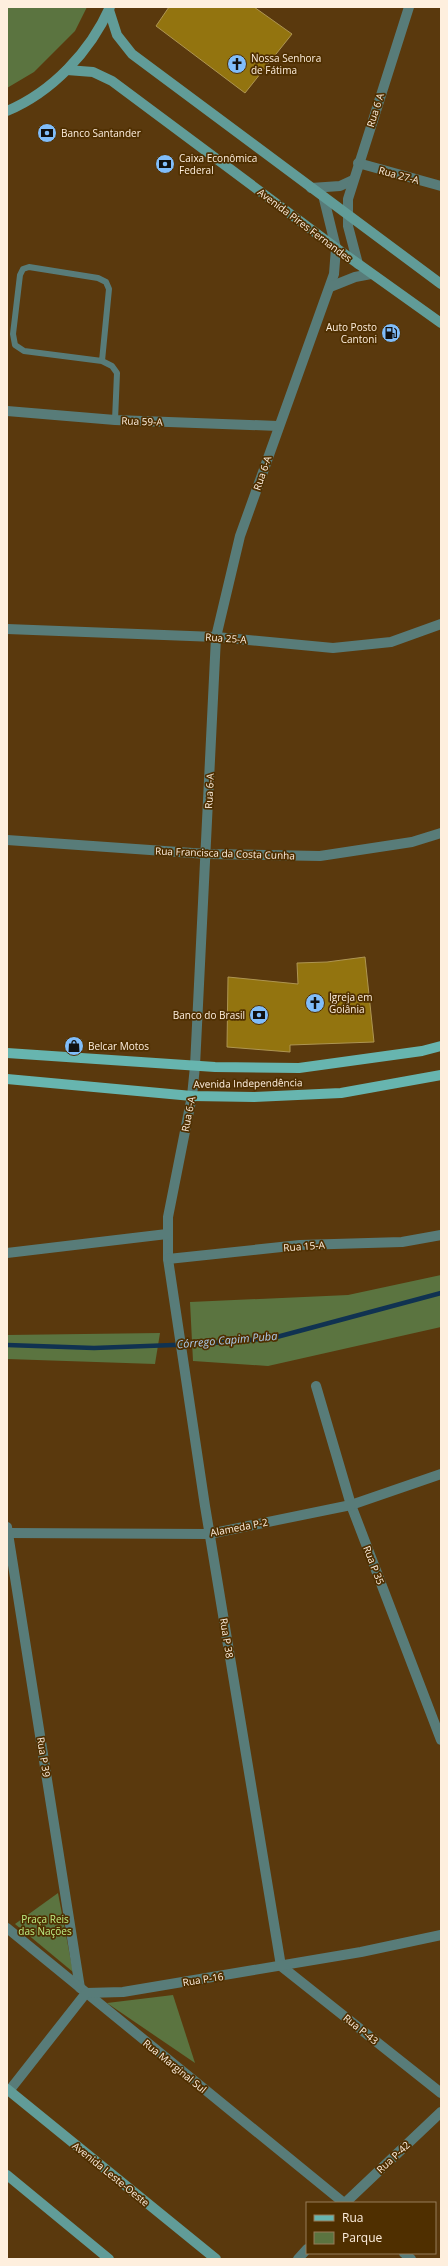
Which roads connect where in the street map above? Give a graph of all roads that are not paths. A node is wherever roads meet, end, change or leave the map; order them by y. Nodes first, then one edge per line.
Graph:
1 (409, 7) edge
2 (110, 8) edge
3 (67, 70) junction
4 (7, 111) edge
5 (358, 163) junction
6 (353, 180) junction
7 (441, 186) edge
8 (310, 188) junction
9 (324, 199) junction
10 (347, 215) junction
11 (336, 248) junction
12 (358, 264) junction
13 (371, 274) junction
14 (441, 284) edge
15 (330, 287) junction
16 (441, 323) edge
17 (102, 361) junction
18 (7, 411) edge
19 (115, 420) junction
20 (278, 426) junction
21 (441, 624) edge
22 (7, 629) edge
23 (216, 637) junction
24 (441, 833) edge
25 (7, 840) edge
26 (206, 854) junction
27 (441, 1046) edge
28 (7, 1053) edge
29 (195, 1066) junction
30 (441, 1075) edge
31 (7, 1079) edge
32 (192, 1096) junction
33 (167, 1234) junction
34 (441, 1234) edge
35 (7, 1253) edge
36 (168, 1260) junction
37 (176, 1309) joint
38 (316, 1386) dead end
39 (441, 1474) edge
40 (351, 1505) junction
41 (7, 1531) edge
42 (209, 1534) junction
43 (441, 1740) edge
44 (7, 1928) edge
45 (441, 1935) edge
46 (281, 1966) junction
47 (83, 1990) junction
48 (8, 2090) edge
49 (441, 2093) edge
50 (441, 2112) edge
51 (7, 2175) edge
52 (343, 2202) edge
53 (345, 2202) edge
54 (306, 2250) edge
55 (110, 2259) edge
56 (216, 2259) edge
57 (298, 2259) edge

1 - 5 street, Rua 6 A
2 - 3 main road
2 - 8 main road
3 - 4 main road
3 - 11 main road, Avenida Pires Fernandes
5 - 6 street, Rua 6 A
5 - 7 street, Rua 27-A
6 - 8 street
6 - 10 street, Rua 6 A
8 - 9 main road
9 - 10 main road
9 - 11 street, Rua 6-A
10 - 12 street
10 - 14 main road
11 - 12 main road, Avenida Pires Fernandes
11 - 15 street, Rua 6-A
12 - 13 main road, Avenida Pires Fernandes
13 - 15 street
13 - 16 main road, Avenida Pires Fernandes
15 - 20 street, Rua 6-A
17 - 17 lane
17 - 19 lane
18 - 19 street, Rua 59-A
19 - 20 street, Rua 59-A
20 - 23 street, Rua 6-A
21 - 23 street, Rua 25-A
22 - 23 street, Rua 25-A
23 - 26 street, Rua 6-A
24 - 26 street, Rua Francisca da Costa Cunha
25 - 26 street, Rua Francisca da Costa Cunha
26 - 29 street, Rua 6-A
27 - 29 main road, Avenida Independência
28 - 29 main road, Avenida Independência
29 - 32 street, Rua 6-A
30 - 32 main road, Avenida Independência
31 - 32 main road, Avenida Independência
32 - 33 street, Rua 6-A
33 - 35 street
33 - 36 street, Rua 6-A
34 - 36 street, Rua 15-A
36 - 37 street, Rua 6-A
37 - 42 street, Rua P 38
38 - 40 street, Rua P 35
39 - 40 street, Alameda P-2
40 - 42 street, Alameda P-2
40 - 43 street, Rua P 35
41 - 42 street, Alameda P-2
41 - 47 street, Rua P 39
42 - 46 street, Rua P 38
44 - 47 street, Rua Marginal Sul
45 - 46 street, Rua P-16
46 - 47 street, Rua P-16
46 - 49 street, Rua P-43
47 - 48 street
47 - 52 street, Rua Marginal Sul
48 - 56 main road, Avenida Leste-Oeste
50 - 53 street, Rua P-42
51 - 55 main road
54 - 57 street

